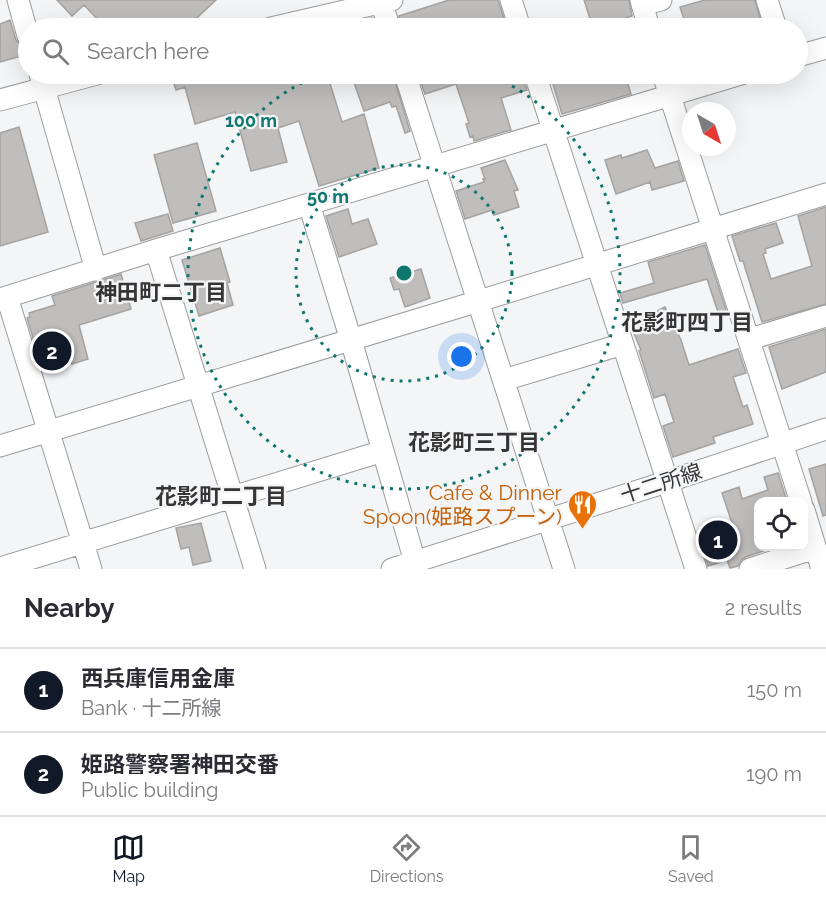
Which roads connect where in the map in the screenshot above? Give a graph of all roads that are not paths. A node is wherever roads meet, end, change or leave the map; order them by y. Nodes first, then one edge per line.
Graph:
1 (18, 0) edge
2 (511, 0) edge
3 (767, 0) edge
4 (386, 1) edge
5 (652, 1) edge
6 (23, 18) edge
7 (314, 18) edge
8 (389, 18) edge
9 (517, 18) edge
10 (651, 18) edge
11 (773, 18) edge
12 (826, 48) edge
13 (808, 53) edge
14 (34, 84) edge
15 (43, 84) edge
16 (408, 84) edge
17 (538, 84) edge
18 (666, 84) edge
19 (707, 84) edge
20 (670, 95) junction
21 (0, 100) edge
22 (553, 129) junction
23 (436, 167) junction
24 (826, 194) edge
25 (309, 204) junction
26 (714, 229) junction
27 (156, 250) junction
28 (598, 265) junction
29 (96, 270) junction
30 (3, 298) edge
31 (479, 301) junction
32 (826, 316) edge
33 (750, 339) junction
34 (351, 340) junction
35 (623, 344) junction
36 (504, 380) junction
37 (199, 385) junction
38 (826, 429) edge
39 (48, 431) junction
40 (781, 444) junction
41 (0, 446) edge
42 (383, 451) junction
43 (667, 482) junction
44 (799, 497) edge
45 (232, 498) junction
46 (547, 519) junction
47 (808, 525) edge
48 (82, 543) junction
49 (815, 548) junction
50 (416, 565) edge
51 (0, 568) edge
52 (91, 569) edge
53 (255, 569) edge
54 (392, 569) edge
55 (564, 569) edge
56 (696, 569) edge
57 (750, 569) edge
58 (822, 569) edge

1 - 6 street
2 - 9 street
3 - 11 street
4 - 7 street
4 - 8 street
5 - 10 street
12 - 13 street
14 - 21 street
15 - 29 street
16 - 23 street
17 - 22 street
18 - 20 street
19 - 20 street
20 - 22 street
20 - 26 street
22 - 23 street
22 - 28 street
23 - 25 street
23 - 31 street
24 - 26 street
25 - 27 street
25 - 34 street
26 - 28 street
26 - 33 street
27 - 29 street
27 - 37 street
28 - 31 street
28 - 35 street
29 - 30 street
30 - 39 street
31 - 34 street
31 - 36 street
32 - 33 street
33 - 40 street
34 - 37 street
34 - 42 street
35 - 36 street
35 - 43 street
36 - 46 street
37 - 39 street
37 - 45 street
38 - 40 street, 十二所線
39 - 41 street
39 - 48 street
40 - 43 street, 十二所線
40 - 44 street
42 - 45 street
42 - 50 street
43 - 46 street, 十二所線
43 - 56 street
45 - 48 street
45 - 53 street
46 - 50 street, 十二所線
46 - 55 street
47 - 49 street
48 - 51 street
48 - 52 street
49 - 57 street
49 - 58 street
50 - 54 street, 十二所線

